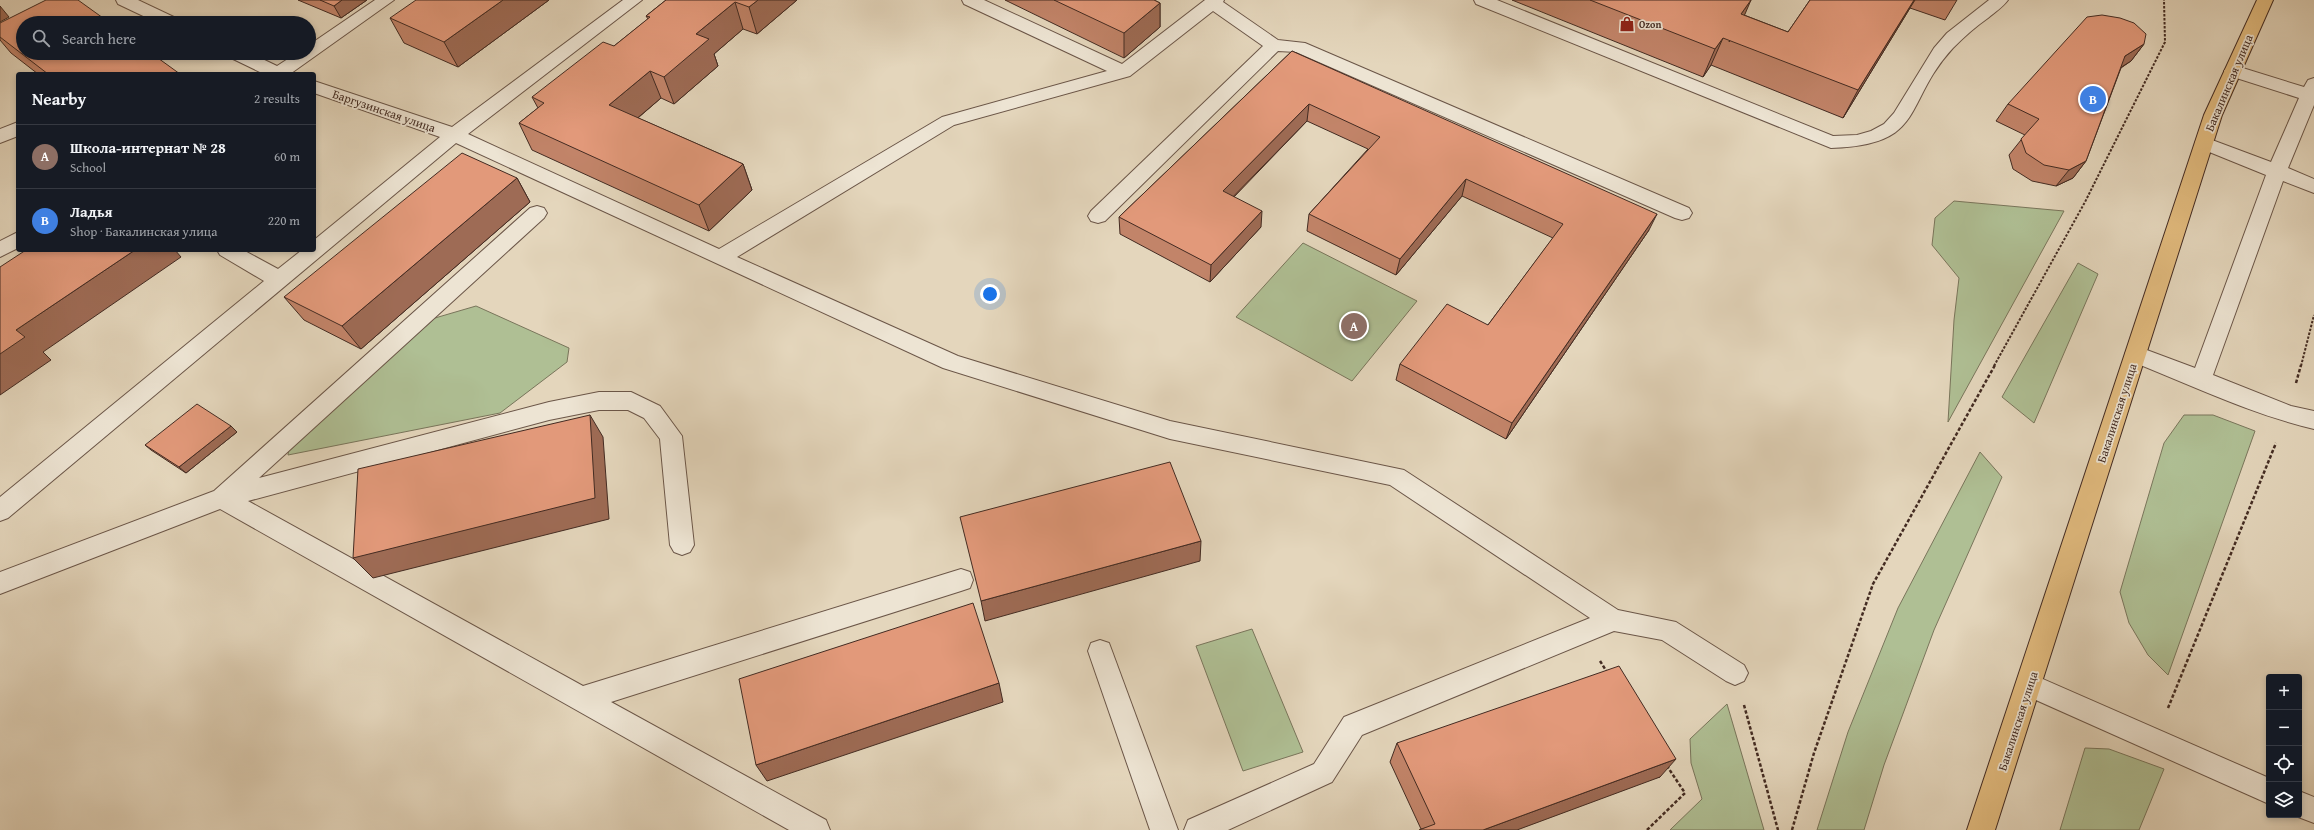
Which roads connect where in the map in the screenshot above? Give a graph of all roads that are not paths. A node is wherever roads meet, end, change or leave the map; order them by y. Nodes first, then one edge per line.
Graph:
1 (124, 0) edge
2 (386, 0) edge
3 (634, 0) edge
4 (970, 0) edge
5 (1482, 0) edge
6 (2000, 0) edge
7 (2265, 0) edge
8 (1215, 2) edge
9 (157, 16) edge
10 (1274, 45) junction
11 (316, 48) edge
12 (249, 60) edge
13 (299, 60) edge
14 (2233, 71) junction
15 (274, 72) edge
16 (281, 72) edge
17 (1124, 72) junction
18 (316, 87) edge
19 (2313, 92) edge
20 (16, 129) edge
21 (454, 135) junction
22 (0, 136) edge
23 (2204, 143) junction
24 (2277, 171) junction
25 (2314, 186) edge
26 (537, 213) dead end
27 (1682, 213) dead end
28 (1098, 216) dead end
29 (16, 240) edge
30 (0, 250) edge
31 (316, 250) edge
32 (231, 252) edge
33 (314, 252) edge
34 (720, 258) junction
35 (280, 280) junction
36 (2136, 354) junction
37 (2201, 380) junction
38 (2314, 420) edge
39 (222, 498) junction
40 (0, 511) edge
41 (682, 545) dead end
42 (961, 580) dead end
43 (0, 583) edge
44 (1612, 620) junction
45 (1100, 650) dead end
46 (1735, 673) road end
47 (2029, 685) junction
48 (581, 699) junction
49 (2266, 789) edge
50 (2302, 805) edge
51 (2314, 810) edge
52 (816, 830) edge
53 (1164, 830) edge
54 (1198, 830) edge
55 (1981, 830) edge

1 - 9 street
2 - 11 street
3 - 21 street
4 - 17 street
5 - 6 street
7 - 14 main road, Бакалинская улица
8 - 10 street
8 - 17 street
10 - 27 street
10 - 28 street
12 - 15 street
13 - 16 street
14 - 19 street
14 - 23 main road, Бакалинская улица
17 - 34 street
18 - 21 street, Баргузинская улица
19 - 24 street
20 - 22 street
21 - 31 street
21 - 34 street, Баргузинская улица
23 - 24 street
23 - 36 main road, Бакалинская улица
24 - 25 street
24 - 37 street
26 - 39 street
29 - 30 street
32 - 35 street
33 - 35 street
34 - 44 street, Баргузинская улица
35 - 40 street
36 - 37 street
36 - 47 main road, Бакалинская улица
37 - 38 street
39 - 41 street
39 - 43 street
39 - 48 street
42 - 48 street
44 - 46 street
44 - 54 street
45 - 53 street
47 - 49 street
47 - 55 main road, Бакалинская улица
48 - 52 street
50 - 51 street

